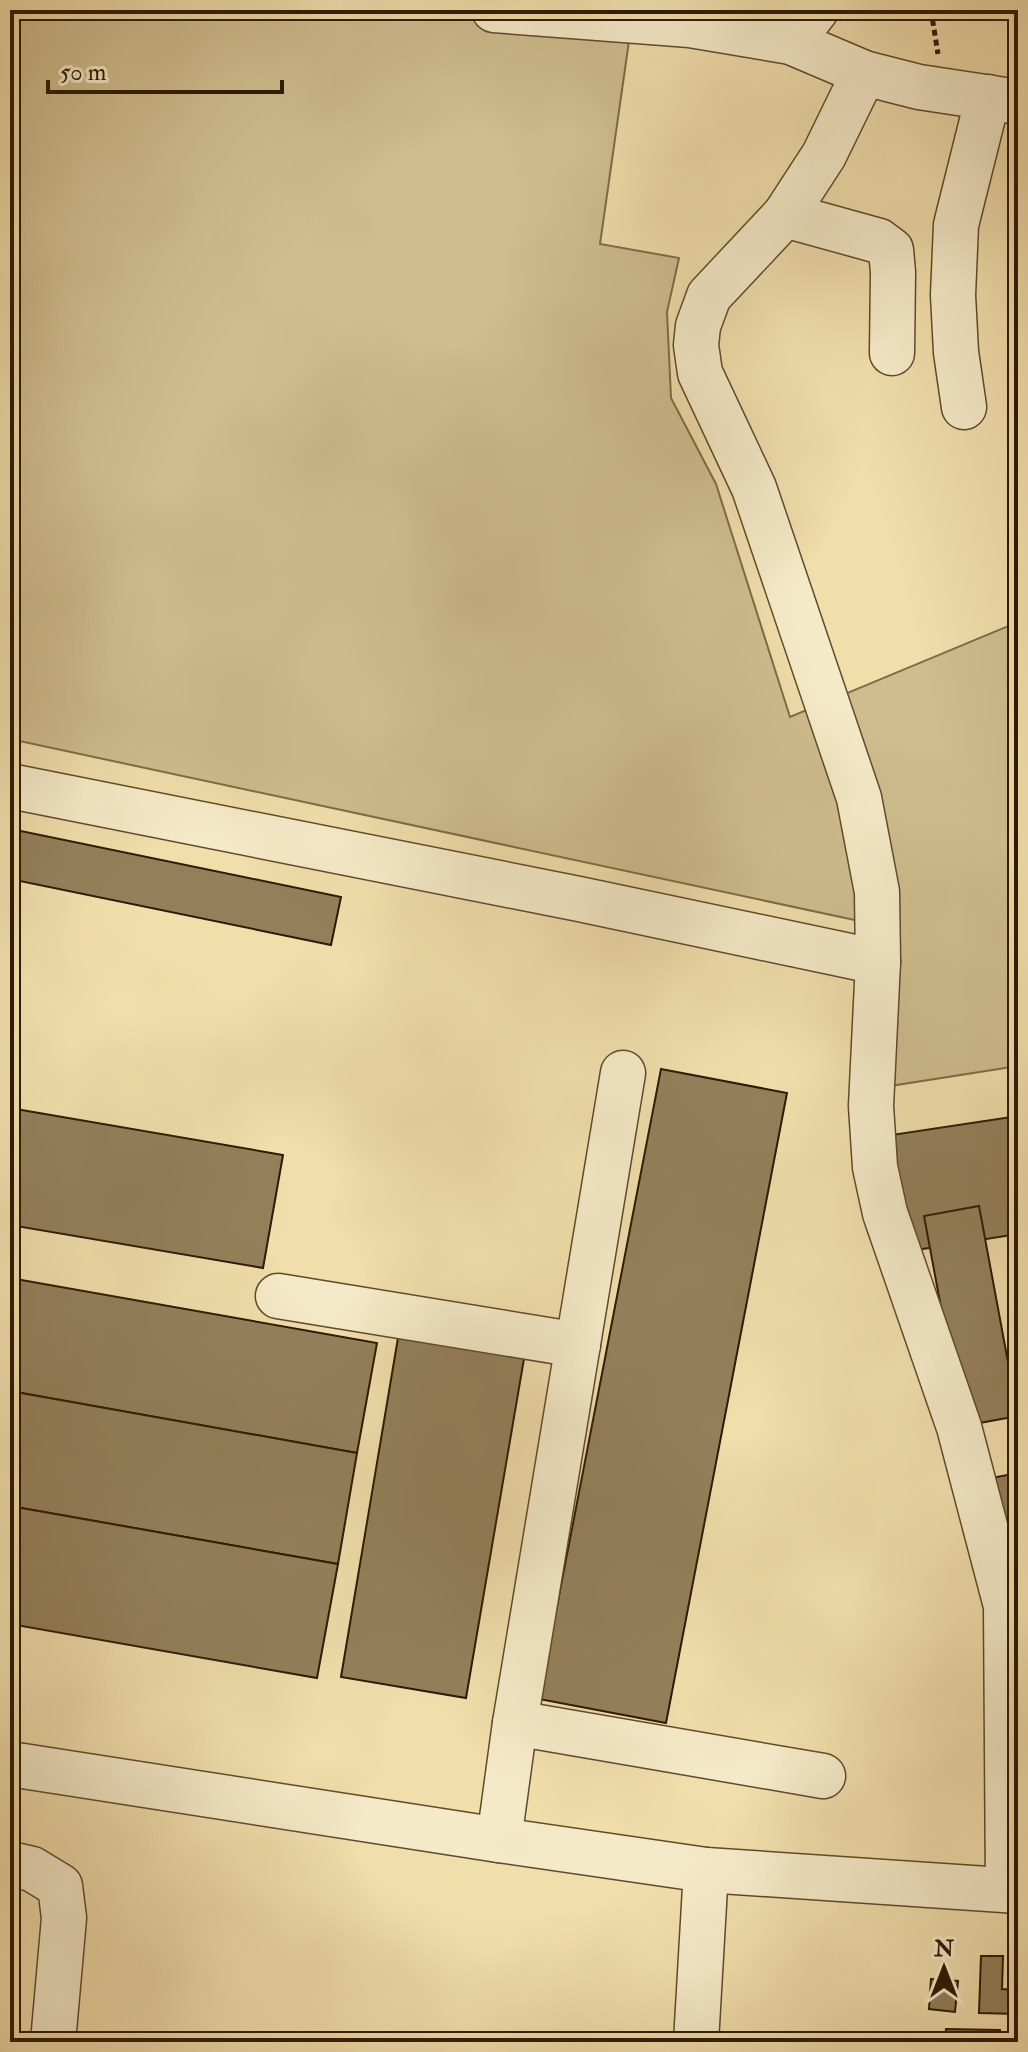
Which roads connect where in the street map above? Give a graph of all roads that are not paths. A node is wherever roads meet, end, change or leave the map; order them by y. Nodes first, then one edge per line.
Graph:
1 (494, 10) edge
2 (804, 26) edge
3 (864, 73) junction
4 (1003, 100) edge
5 (785, 215) junction
6 (892, 353) dead end
7 (964, 407) dead end
8 (10, 786) edge
9 (878, 962) junction
10 (623, 1073) dead end
11 (278, 1296) dead end
12 (578, 1345) junction
13 (515, 1723) junction
14 (10, 1764) edge
15 (823, 1776) dead end
16 (499, 1840) junction
17 (10, 1864) edge
18 (706, 1870) junction
19 (1013, 1891) edge
20 (53, 2042) edge
21 (696, 2042) edge

1 - 2 street
2 - 3 street
3 - 4 street
3 - 5 street
4 - 7 street
5 - 6 street
5 - 9 street
8 - 9 street
9 - 19 street
10 - 12 street
11 - 12 street
12 - 13 street
13 - 15 street
13 - 16 street
14 - 16 street
16 - 18 street
17 - 20 street
18 - 19 street
18 - 21 street

